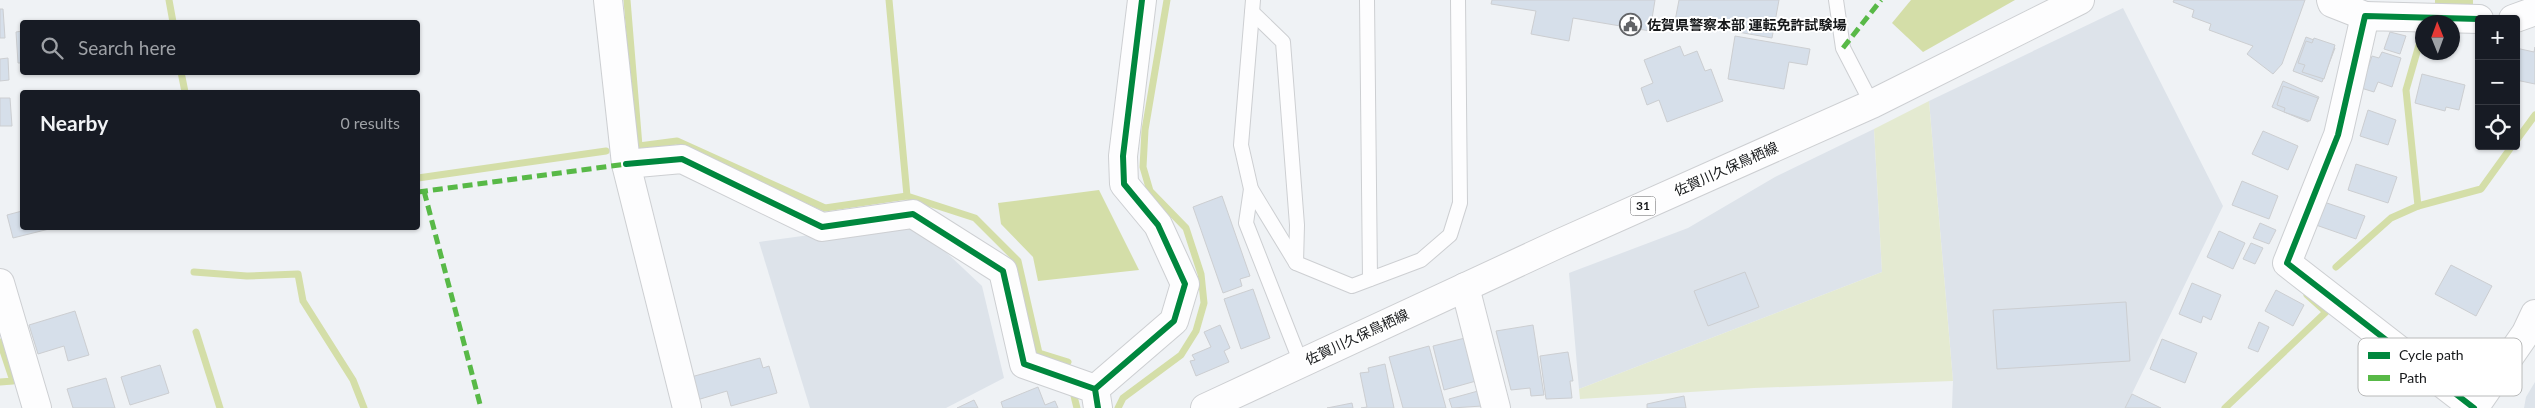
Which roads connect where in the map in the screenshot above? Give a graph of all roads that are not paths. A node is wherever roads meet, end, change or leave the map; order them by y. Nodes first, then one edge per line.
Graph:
1 (608, 0) edge
2 (1142, 0) edge
3 (1367, 0) edge
4 (1458, 0) edge
5 (1836, 0) edge
6 (2080, 0) edge
7 (2331, 0) edge
8 (1252, 6) edge
9 (2535, 11) edge
10 (2365, 16) junction
11 (2520, 16) edge
12 (2475, 19) edge
13 (1872, 104) junction
14 (626, 164) junction
15 (1251, 189) junction
16 (1296, 263) junction
17 (1370, 279) junction
18 (0, 283) edge
19 (1465, 287) junction
20 (2535, 314) edge
21 (2384, 338) edge
22 (2522, 339) edge
23 (1301, 363) junction
24 (2459, 396) edge
25 (2482, 396) edge
26 (1097, 399) edge
27 (37, 408) edge
28 (687, 408) edge
29 (1205, 408) edge
30 (1496, 408) edge
31 (2474, 408) edge

1 - 14 street
2 - 26 street
3 - 17 lane
4 - 17 lane
5 - 13 lane
6 - 13 street, 佐賀川久保鳥栖線 / 31
7 - 10 street
8 - 15 lane
8 - 16 lane
9 - 11 street
10 - 12 street
10 - 21 street
13 - 19 street, 佐賀川久保鳥栖線 / 31
14 - 26 street
14 - 28 street
15 - 16 lane
15 - 23 lane
16 - 17 lane
18 - 27 street
19 - 23 street, 佐賀川久保鳥栖線 / 31
19 - 30 street
20 - 22 street
23 - 29 street, 佐賀川久保鳥栖線 / 31
24 - 31 street
25 - 31 street

